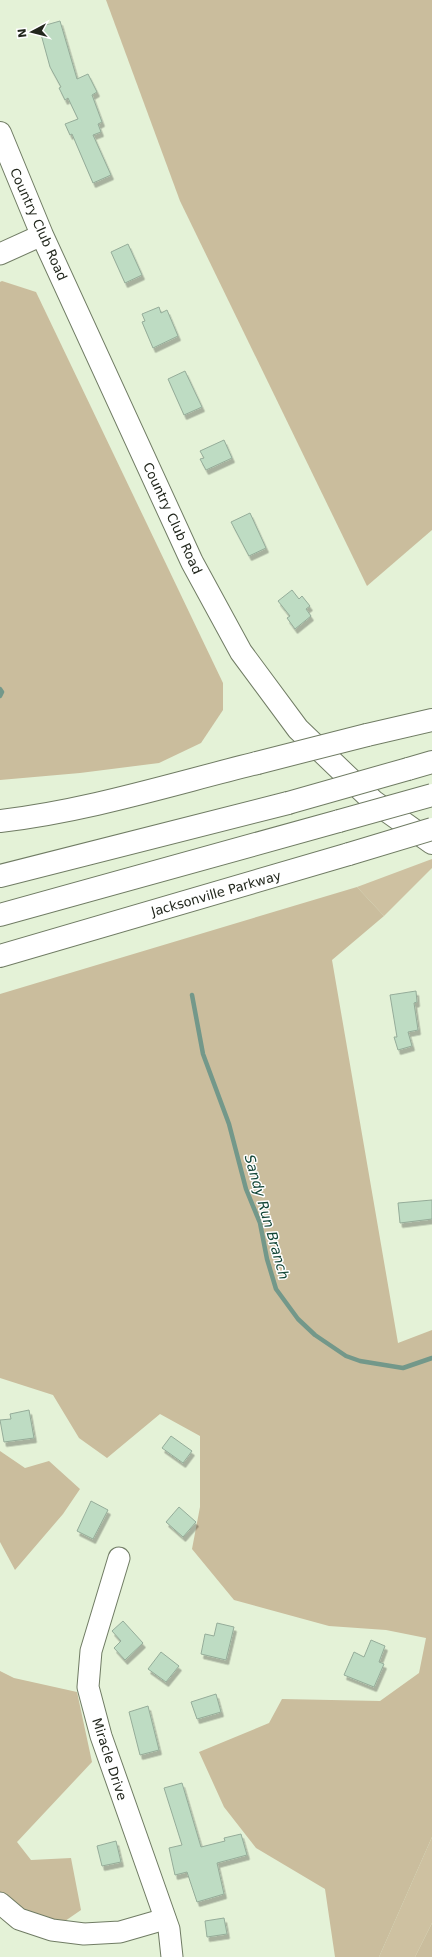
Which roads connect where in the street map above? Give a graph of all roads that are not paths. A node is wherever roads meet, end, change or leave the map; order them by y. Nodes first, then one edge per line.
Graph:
1 (0, 134) edge
2 (42, 235) junction
3 (0, 254) edge
4 (432, 720) edge
5 (432, 762) edge
6 (432, 795) edge
7 (0, 821) edge
8 (432, 829) edge
9 (432, 843) edge
10 (0, 876) edge
11 (0, 915) edge
12 (0, 956) edge
13 (119, 1558) dead end
14 (0, 1903) edge
15 (165, 1919) junction
16 (172, 1957) edge

1 - 2 main road, Country Club Road
2 - 3 street
2 - 9 main road, Country Club Road
4 - 7 main road, bridge
5 - 10 main road, bridge
6 - 11 main road, bridge
8 - 12 main road, Jacksonville Parkway, bridge
13 - 15 street, Miracle Drive
14 - 15 street
15 - 16 street, Miracle Drive

